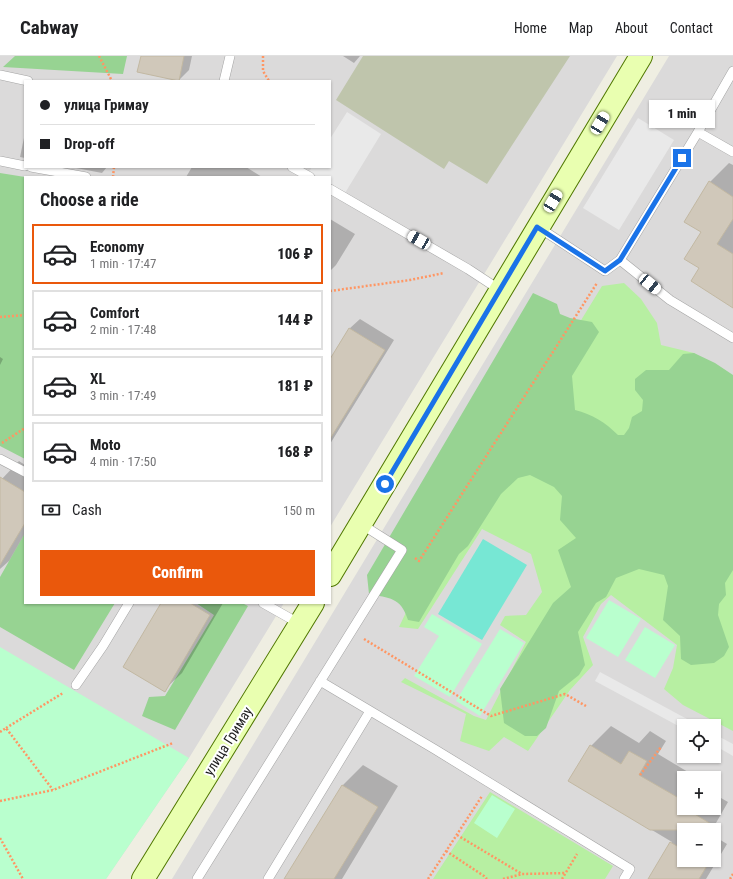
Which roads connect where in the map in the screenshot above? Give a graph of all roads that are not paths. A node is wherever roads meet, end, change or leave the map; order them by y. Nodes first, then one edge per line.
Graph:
1 (230, 56) edge
2 (639, 57) edge
3 (733, 71) edge
4 (0, 75) edge
5 (24, 80) edge
6 (224, 80) edge
7 (698, 132) junction
8 (733, 152) edge
9 (0, 161) edge
10 (24, 166) edge
11 (37, 168) edge
12 (294, 168) edge
13 (81, 176) edge
14 (308, 176) edge
15 (331, 190) edge
16 (537, 227) junction
17 (620, 260) junction
18 (500, 290) junction
19 (733, 338) edge
20 (0, 459) edge
21 (24, 471) edge
22 (361, 524) junction
23 (331, 573) edge
24 (128, 604) edge
25 (265, 604) edge
26 (312, 604) edge
27 (300, 624) junction
28 (320, 681) junction
29 (76, 685) road end
30 (370, 711) junction
31 (143, 879) edge
32 (198, 879) edge
33 (268, 879) edge
34 (624, 879) edge

1 - 6 lane
2 - 16 street
3 - 7 lane
4 - 5 lane
7 - 8 lane
7 - 17 lane
9 - 10 lane
11 - 13 lane
12 - 14 lane
15 - 18 lane
16 - 17 lane
16 - 18 street
17 - 19 lane
18 - 22 street
20 - 21 lane
22 - 23 street
22 - 28 lane
24 - 29 lane
25 - 27 lane
26 - 27 street, улица Гримау
27 - 31 street, улица Гримау
28 - 30 lane
28 - 32 lane
30 - 33 lane
30 - 34 lane

